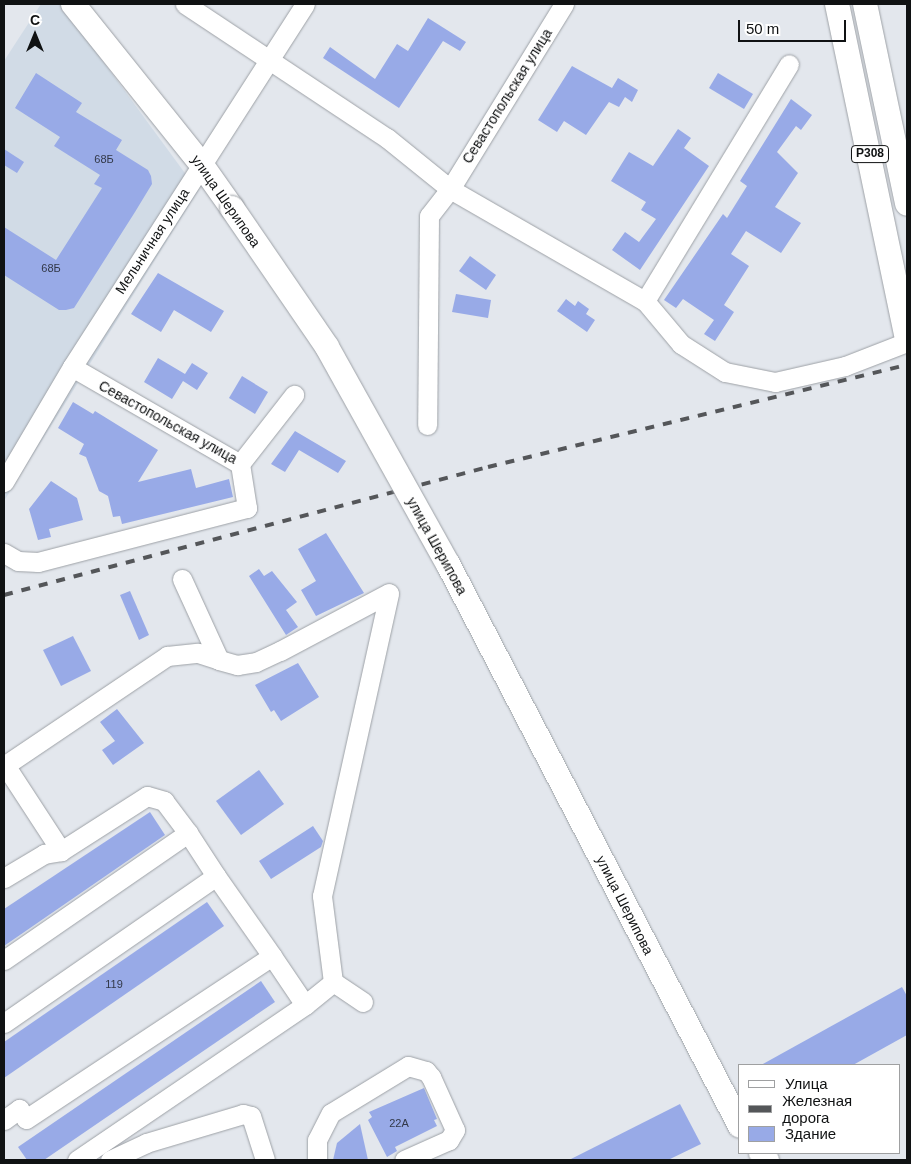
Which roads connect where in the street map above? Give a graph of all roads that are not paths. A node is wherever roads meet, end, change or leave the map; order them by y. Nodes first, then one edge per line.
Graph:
1 (73, 4) edge
2 (185, 4) edge
3 (305, 4) edge
4 (564, 4) edge
5 (837, 4) edge
6 (866, 4) edge
7 (270, 60) junction
8 (789, 64) dead end
9 (201, 164) junction
10 (450, 189) junction
11 (907, 204) edge
12 (645, 301) junction
13 (907, 340) edge
14 (72, 367) junction
15 (294, 395) dead end
16 (427, 425) dead end
17 (240, 464) junction
18 (4, 482) edge
19 (4, 553) edge
20 (182, 579) dead end
21 (220, 660) junction
22 (4, 765) edge
23 (188, 833) junction
24 (60, 851) junction
25 (216, 876) junction
26 (4, 878) edge
27 (272, 956) junction
28 (4, 960) edge
29 (333, 982) junction
30 (363, 1002) dead end
31 (305, 1005) junction
32 (4, 1023) edge
33 (4, 1120) edge
34 (738, 1122) edge
35 (77, 1160) edge
36 (110, 1160) edge
37 (266, 1160) edge
38 (317, 1160) edge
39 (404, 1160) edge

1 - 9 main road, улица Шерипова
2 - 7 street
3 - 7 street, Мельничная улица
4 - 10 street, Севастопольская улица
5 - 13 main road, P308
6 - 11 main road, p308
7 - 9 street, Мельничная улица
7 - 10 street
8 - 12 street
9 - 14 street, Мельничная улица
9 - 34 main road, улица Шерипова, bridge
10 - 12 street
10 - 16 street
12 - 13 street
14 - 17 street, Севастопольская улица
14 - 18 street, Мельничная улица
15 - 17 street, Севастопольская улица
17 - 19 street
20 - 21 street
21 - 22 street
21 - 29 street
22 - 24 street
23 - 24 street
23 - 25 street
23 - 28 street
24 - 26 street
25 - 27 street
25 - 32 street
27 - 31 street
27 - 33 street
29 - 30 street
29 - 31 street
31 - 35 street
36 - 37 street
38 - 39 street

